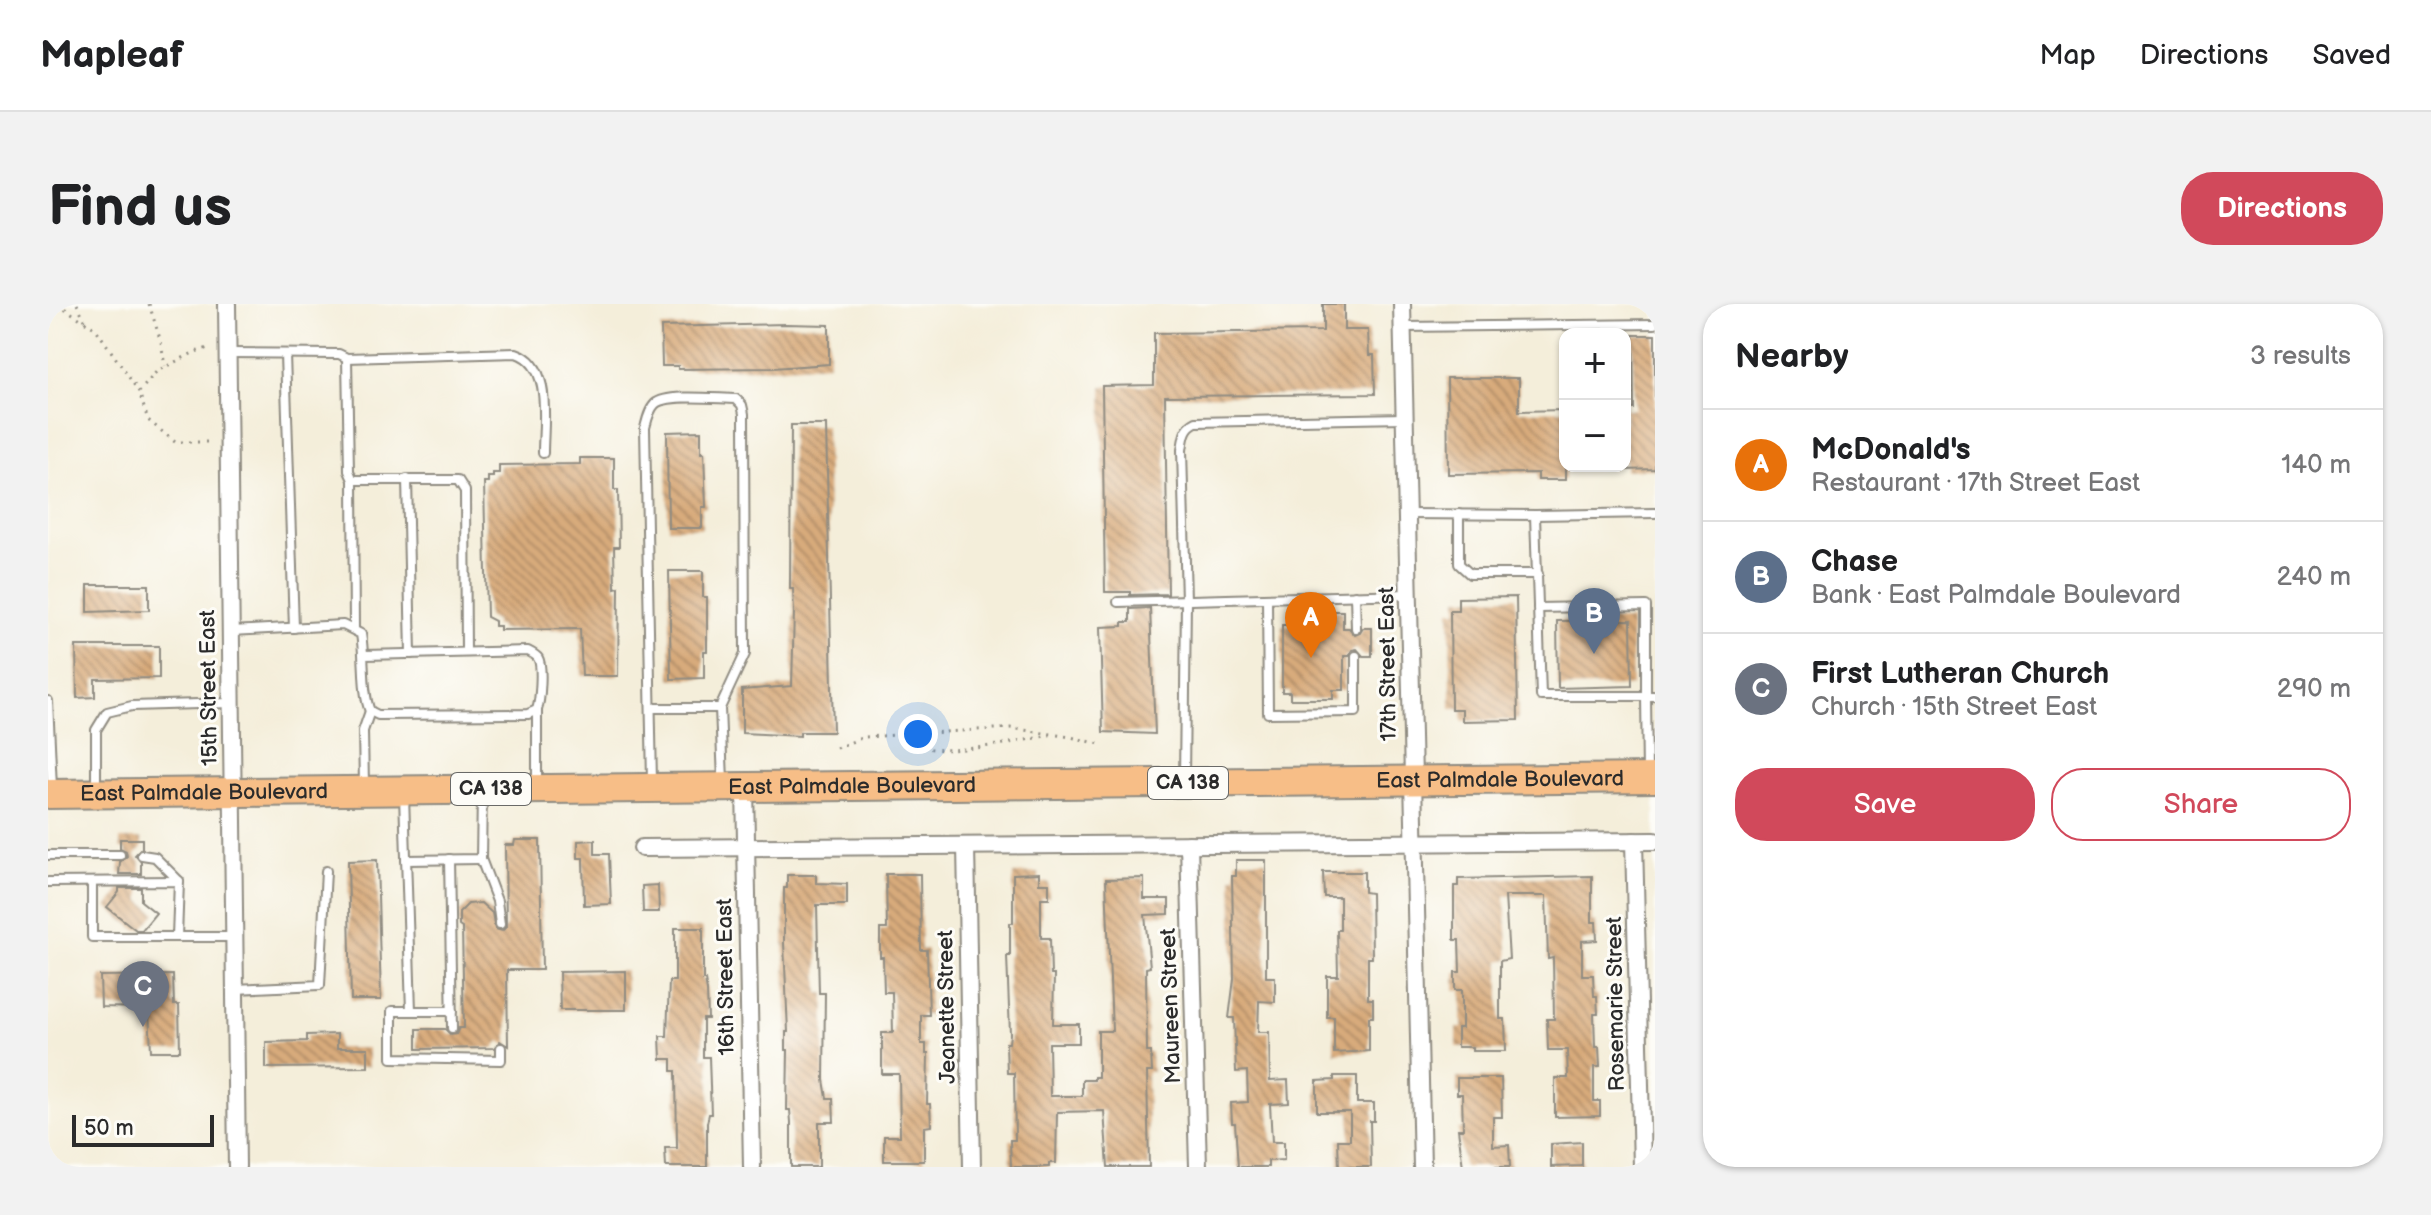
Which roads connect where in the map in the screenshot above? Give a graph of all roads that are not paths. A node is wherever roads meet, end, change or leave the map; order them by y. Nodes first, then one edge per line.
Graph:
1 (227, 304) edge
2 (1402, 304) edge
3 (1655, 324) edge
4 (1402, 327) junction
5 (227, 348) junction
6 (285, 354) junction
7 (347, 358) junction
8 (1405, 418) junction
9 (543, 453) dead end
10 (407, 479) junction
11 (353, 480) junction
12 (1655, 513) edge
13 (1407, 514) junction
14 (1459, 514) junction
15 (1535, 515) junction
16 (1538, 574) junction
17 (1409, 594) junction
18 (1355, 595) junction
19 (1267, 598) junction
20 (1186, 600) junction
21 (1118, 602) dead end
22 (1538, 608) junction
23 (294, 628) junction
24 (1356, 628) dead end
25 (354, 629) junction
26 (230, 631) junction
27 (466, 652) junction
28 (411, 654) junction
29 (365, 655) junction
30 (1356, 656) dead end
31 (1650, 696) edge
32 (48, 701) edge
33 (231, 703) junction
34 (651, 708) junction
35 (720, 708) junction
36 (537, 710) junction
37 (370, 711) junction
38 (1651, 778) edge
39 (1412, 782) junction
40 (1184, 783) junction
41 (734, 786) junction
42 (653, 787) junction
43 (537, 788) junction
44 (482, 789) junction
45 (364, 790) junction
46 (404, 790) junction
47 (232, 792) junction
48 (50, 794) edge
49 (96, 794) junction
50 (1634, 841) junction
51 (1655, 841) edge
52 (1414, 843) junction
53 (1189, 844) junction
54 (966, 846) junction
55 (746, 847) junction
56 (642, 848) dead end
57 (48, 855) edge
58 (120, 855) dead end
59 (142, 855) dead end
60 (449, 859) junction
61 (481, 859) junction
62 (406, 860) junction
63 (326, 871) dead end
64 (179, 881) junction
65 (48, 882) edge
66 (92, 882) junction
67 (500, 924) dead end
68 (177, 937) junction
69 (234, 937) junction
70 (235, 989) junction
71 (411, 1011) junction
72 (452, 1011) junction
73 (452, 1028) dead end
74 (452, 1048) dead end
75 (501, 1048) dead end
76 (452, 1059) junction
77 (237, 1167) edge
78 (752, 1167) edge
79 (972, 1167) edge
80 (1198, 1167) edge
81 (1422, 1167) edge
82 (1642, 1167) edge

1 - 5 street, 15th Street East
2 - 4 street, 17th Street East
3 - 4 lane
4 - 8 street, 17th Street East
5 - 6 lane
5 - 26 street, 15th Street East
6 - 7 lane
6 - 23 lane
7 - 9 lane
7 - 11 lane
8 - 13 street, 17th Street East
8 - 20 lane
10 - 11 lane
10 - 27 lane
10 - 28 lane
11 - 25 lane
12 - 15 lane
13 - 14 lane
13 - 17 street, 17th Street East
14 - 15 lane
14 - 16 lane
15 - 16 lane
16 - 22 lane
17 - 18 lane
17 - 39 street, 17th Street East
18 - 19 lane
18 - 24 lane
19 - 20 lane
19 - 30 lane
20 - 21 lane
20 - 40 lane
22 - 31 lane
22 - 31 lane
23 - 25 lane
23 - 26 lane
25 - 29 lane
26 - 33 street, 15th Street East
27 - 28 lane
27 - 36 lane
28 - 29 lane
29 - 37 lane
31 - 38 lane
32 - 48 lane
33 - 47 street, 15th Street East
33 - 49 lane
34 - 35 lane
34 - 35 lane
34 - 42 lane
35 - 41 lane
36 - 37 lane
36 - 43 lane
37 - 45 lane
38 - 39 highway, East Palmdale Boulevard / CA 138
39 - 40 highway, East Palmdale Boulevard / CA 138
39 - 52 street, 17th Street East
40 - 41 highway, East Palmdale Boulevard / CA 138
41 - 42 highway, East Palmdale Boulevard / CA 138
41 - 55 street, 16th Street East
42 - 43 highway, East Palmdale Boulevard / CA 138
43 - 44 highway, East Palmdale Boulevard / CA 138
44 - 46 highway, East Palmdale Boulevard / CA 138
44 - 61 lane
45 - 46 highway, East Palmdale Boulevard / CA 138
45 - 47 highway, East Palmdale Boulevard / CA 138
46 - 62 lane
47 - 49 highway, East Palmdale Boulevard / CA 138
47 - 69 street, 15th Street East
48 - 49 highway, East Palmdale Boulevard / CA 138
50 - 51 street
50 - 52 street
50 - 82 street, Rosemarie Street
52 - 53 street
52 - 81 street, 17th Street East
53 - 54 street
53 - 80 street, Maureen Street
54 - 55 street
54 - 79 street, Jeanette Street
55 - 56 street
55 - 78 street, 16th Street East
57 - 58 lane
59 - 64 lane
60 - 61 lane
60 - 62 lane
60 - 72 lane
61 - 67 lane
62 - 71 lane
63 - 70 lane
64 - 66 lane
64 - 68 lane
65 - 66 lane
66 - 68 lane
68 - 69 lane
69 - 70 street, 15th Street East
70 - 77 street, 15th Street East
71 - 72 lane
71 - 76 lane
72 - 73 lane
74 - 76 lane
75 - 76 lane

